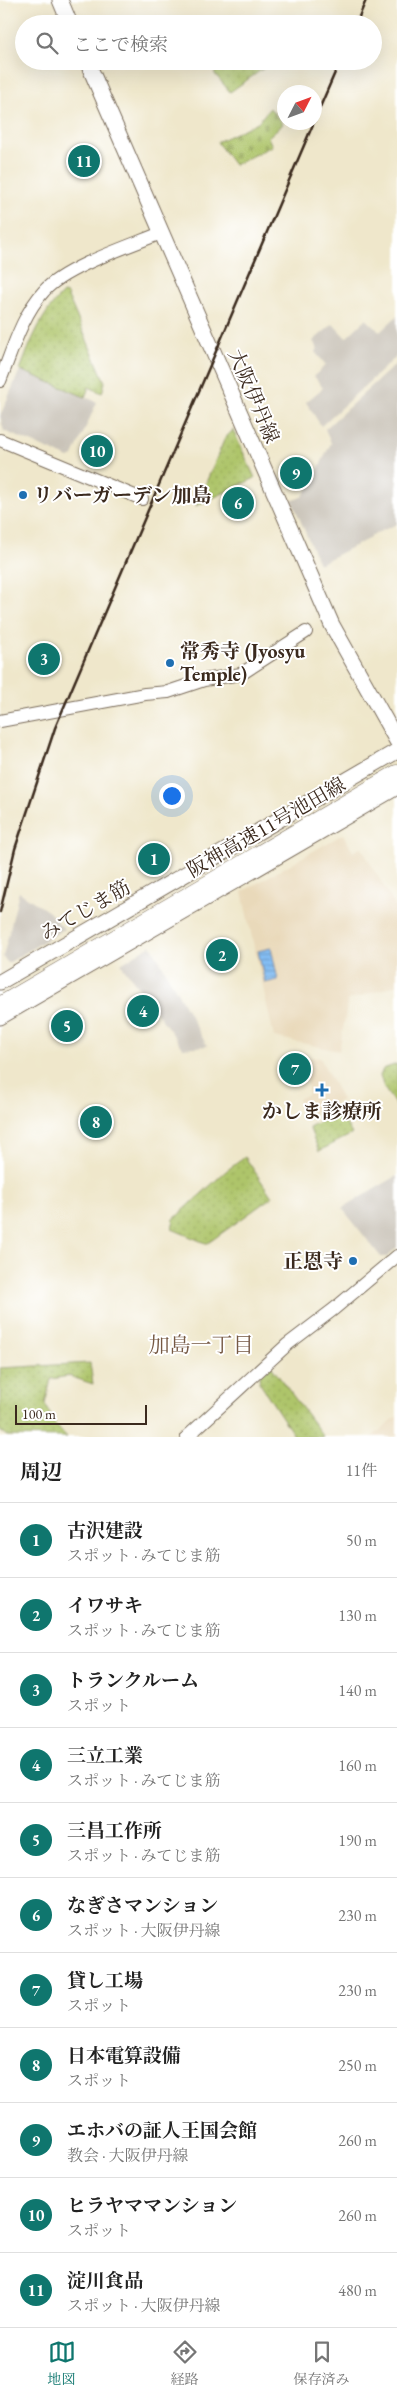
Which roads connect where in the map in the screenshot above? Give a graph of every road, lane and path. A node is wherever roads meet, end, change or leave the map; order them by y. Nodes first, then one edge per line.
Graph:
1 (60, 0) edge
2 (66, 15) edge
3 (91, 70) edge
4 (161, 234) junction
5 (0, 381) edge
6 (0, 440) edge
7 (142, 499) dead end
8 (306, 632) dead end
9 (0, 721) edge
10 (397, 741) edge
11 (397, 751) edge
12 (397, 761) edge
13 (397, 774) edge
14 (397, 787) edge
15 (0, 982) edge
16 (0, 993) edge
17 (0, 1006) edge
18 (0, 1017) edge
19 (397, 1256) edge
20 (187, 1437) edge

1 - 2 main road
3 - 4 main road, 大阪伊丹線
4 - 5 street
4 - 10 main road, 大阪伊丹線
6 - 7 street
8 - 9 street
11 - 15 main road, みてじま筋
12 - 16 highway, 阪神高速11号池田線
13 - 17 highway, 阪神高速11号池田線
14 - 18 main road
19 - 20 street

